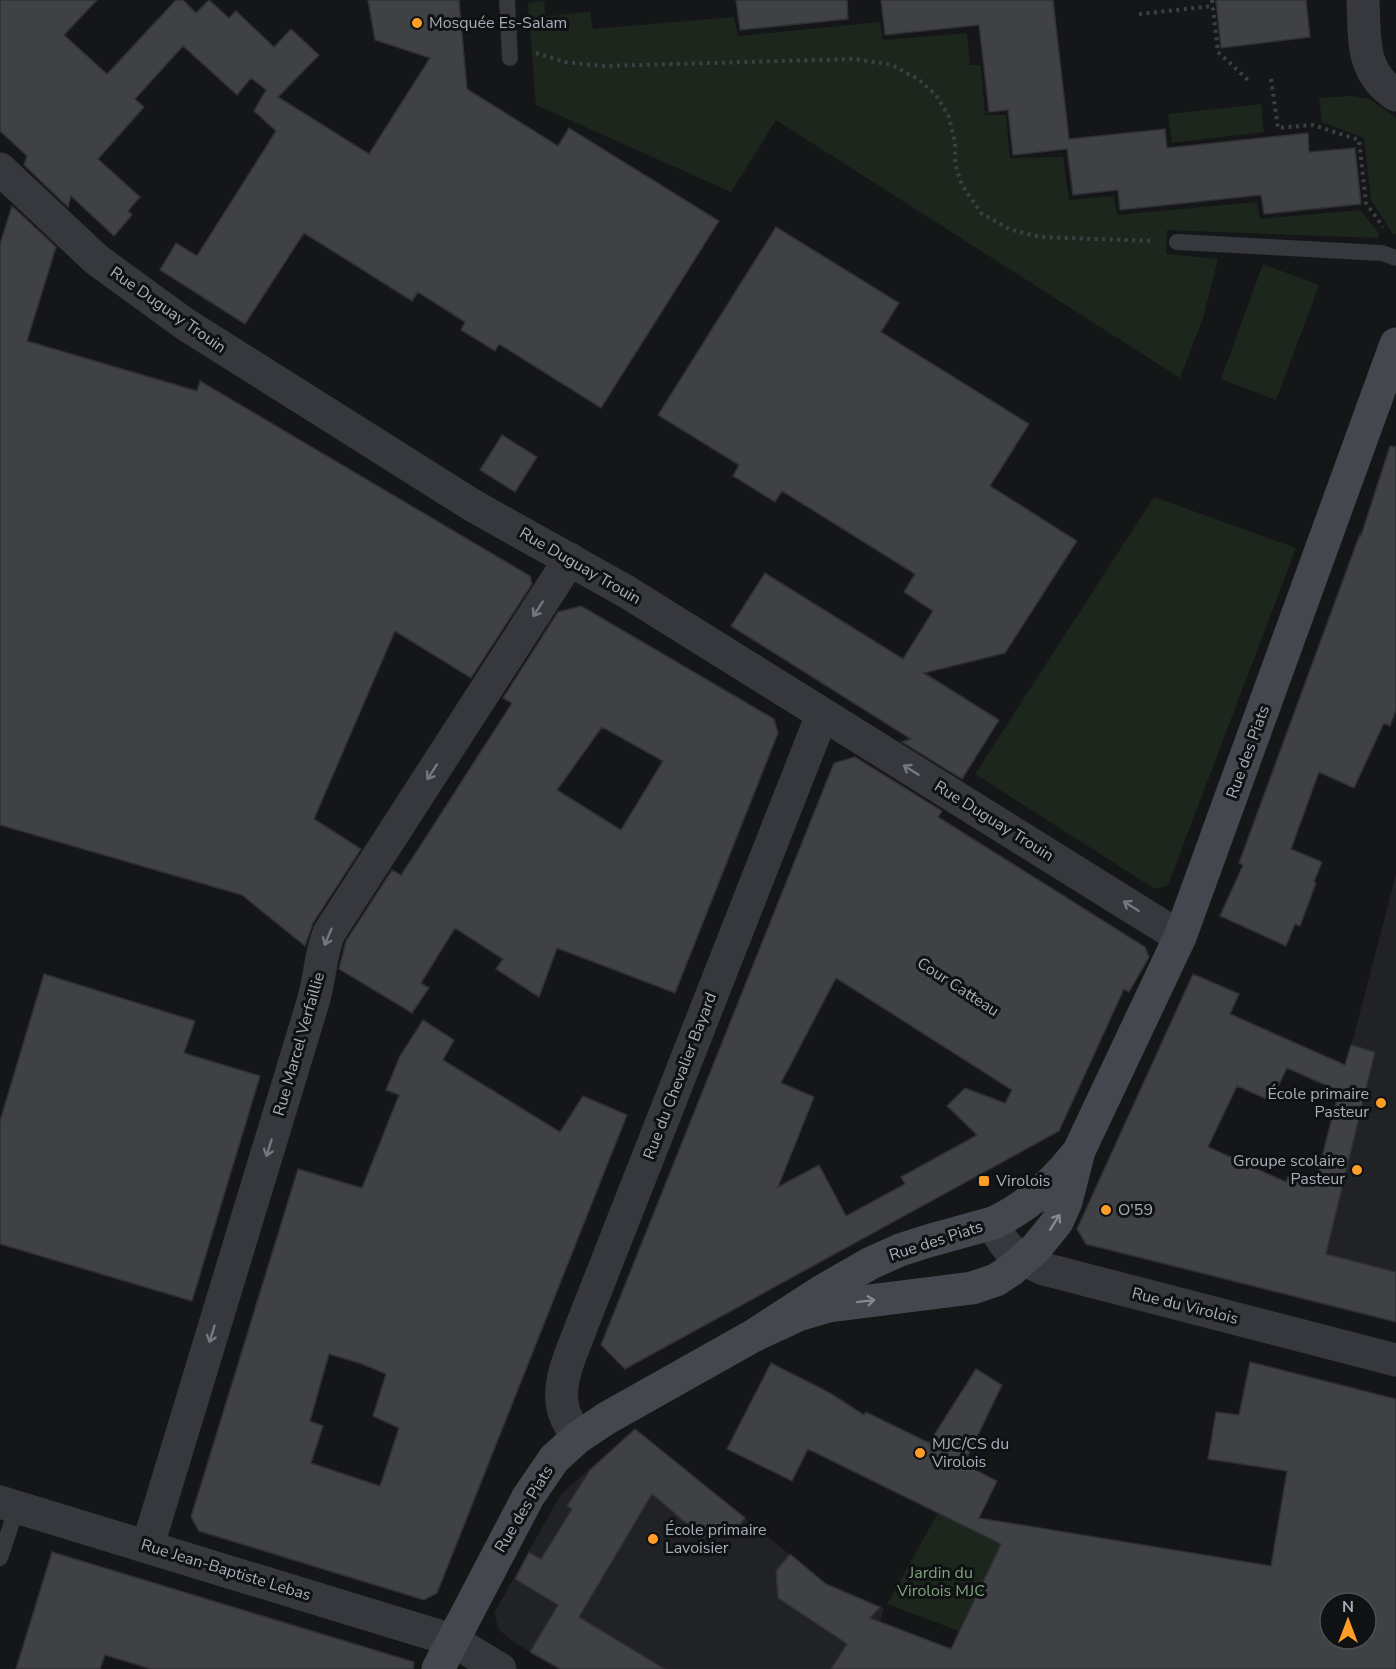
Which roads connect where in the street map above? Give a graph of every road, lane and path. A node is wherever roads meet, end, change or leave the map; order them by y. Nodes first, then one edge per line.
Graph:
1 (507, 0) edge
2 (1212, 0) edge
3 (1363, 0) edge
4 (1213, 6) junction
5 (1139, 14) dead end
6 (509, 39) junction
7 (510, 58) dead end
8 (1271, 79) dead end
9 (1249, 81) dead end
10 (1396, 95) edge
11 (0, 169) edge
12 (1177, 242) joint
13 (1389, 256) edge
14 (1396, 345) edge
15 (570, 560) junction
16 (822, 715) junction
17 (1180, 937) junction
18 (878, 950) dead end
19 (1026, 1109) dead end
20 (1079, 1151) junction
21 (993, 1223) junction
22 (1023, 1261) junction
23 (751, 1337) junction
24 (1396, 1360) edge
25 (577, 1438) junction
26 (8, 1504) edge
27 (148, 1545) junction
28 (0, 1558) edge
29 (452, 1640) junction
30 (438, 1669) edge
31 (500, 1669) edge

1 - 6 lane
2 - 4 path
3 - 10 street
4 - 5 path
4 - 9 path
6 - 7 lane
6 - 12 path
8 - 13 path
11 - 15 street, Rue Duguay Trouin
12 - 13 lane
14 - 17 street, Rue des Piats
15 - 16 street, Rue Duguay Trouin
15 -> 27 street, Rue Marcel Verfaillie
17 -> 16 street, Rue Duguay Trouin
16 - 25 street, Rue du Chevalier Bayard
17 - 20 street, Rue des Piats
18 - 19 path, Cour Catteau
20 - 21 street, Rue des Piats
22 -> 20 street, Rue des Piats
21 - 22 street, Rue du Virolois
21 - 23 street, Rue des Piats
23 -> 22 street, Rue des Piats
22 - 24 street, Rue du Virolois
23 - 25 street, Rue des Piats
25 - 29 street, Rue des Piats
26 - 27 street, Rue Jean-Baptiste Lebas
26 - 28 lane
27 - 29 street, Rue Jean-Baptiste Lebas
29 - 30 street, Rue des Piats
29 - 31 street, Rue Jean-Baptiste Lebas

